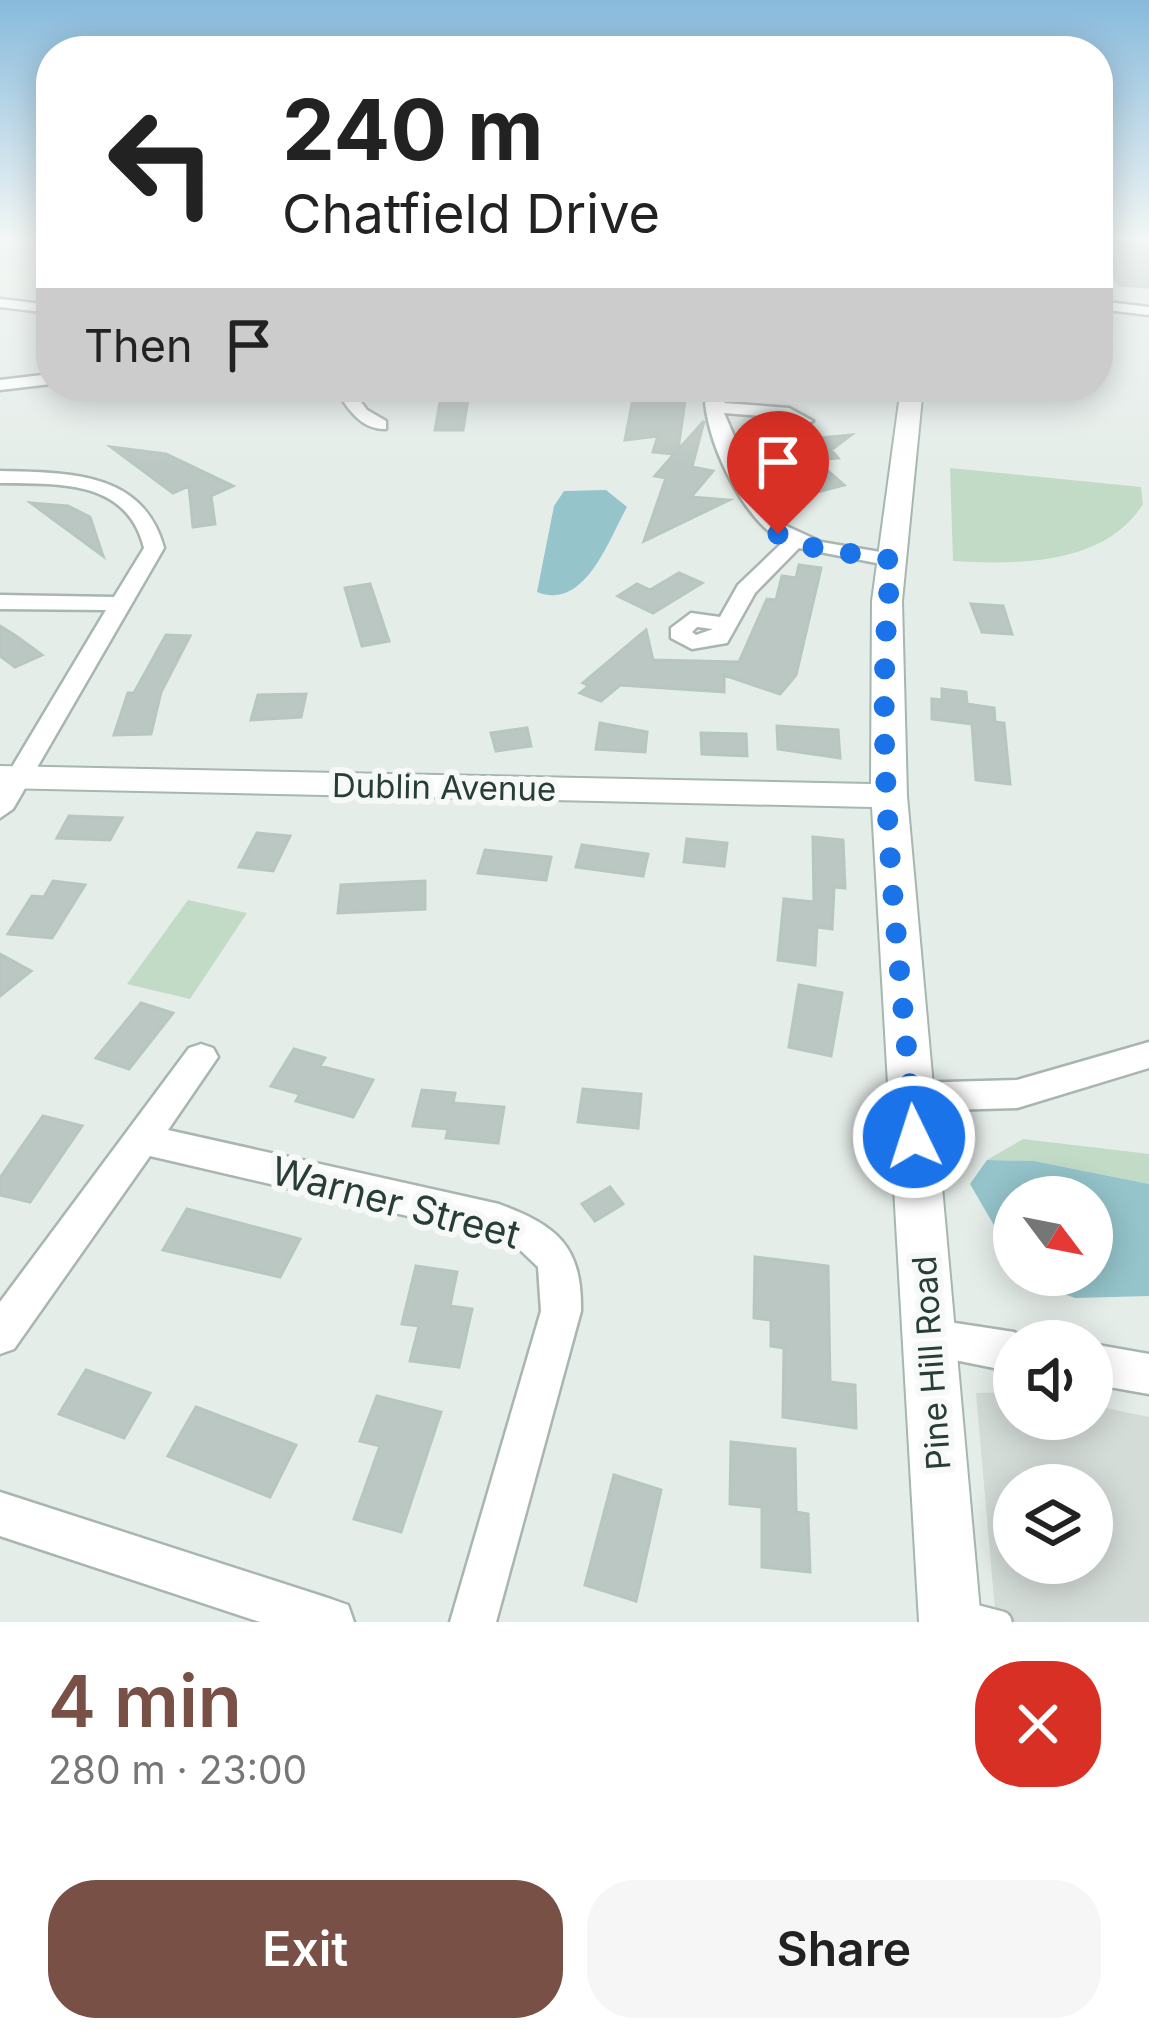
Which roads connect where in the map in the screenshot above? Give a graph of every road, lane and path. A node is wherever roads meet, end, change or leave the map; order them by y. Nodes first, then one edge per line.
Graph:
1 (36, 382) edge
2 (0, 386) edge
3 (352, 402) edge
4 (717, 402) edge
5 (911, 402) edge
6 (713, 407) junction
7 (771, 412) dead end
8 (380, 425) dead end
9 (0, 477) edge
10 (793, 543) junction
11 (892, 560) junction
12 (0, 602) edge
13 (121, 604) junction
14 (728, 624) dead end
15 (9, 777) edge
16 (889, 796) junction
17 (0, 809) edge
18 (1149, 1055) edge
19 (201, 1057) dead end
20 (911, 1097) junction
21 (142, 1139) junction
22 (0, 1335) edge
23 (929, 1338) junction
24 (993, 1349) edge
25 (1113, 1368) edge
26 (1149, 1374) edge
27 (0, 1514) edge
28 (950, 1615) edge
29 (331, 1622) edge
30 (473, 1622) edge
31 (1001, 1622) edge

1 - 2 street
3 - 8 street
4 - 6 street
5 - 11 street, Pine Hill Road
6 - 7 street
6 - 10 street
9 - 13 street
10 - 11 street
10 - 14 street
11 - 16 street, Pine Hill Road
12 - 13 street
13 - 15 street
15 - 16 street, Dublin Avenue
15 - 17 street
16 - 20 street, Pine Hill Road
18 - 20 street
19 - 21 street
20 - 23 street, Pine Hill Road
21 - 22 street
21 - 30 street, Warner Street
23 - 24 street
23 - 28 street, Pine Hill Road
25 - 26 street
27 - 29 street
28 - 31 lane

